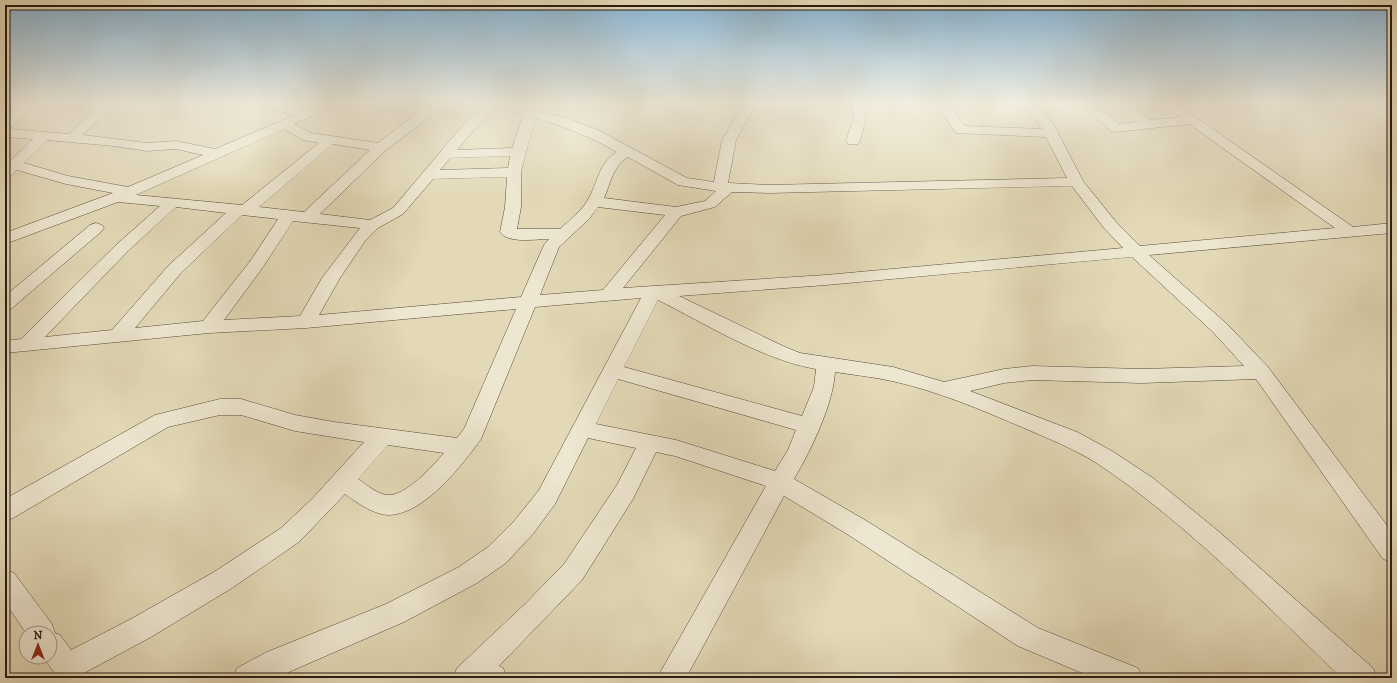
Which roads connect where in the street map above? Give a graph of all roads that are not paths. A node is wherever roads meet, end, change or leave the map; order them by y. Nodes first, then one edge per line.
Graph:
1 (44, 136) edge
2 (51, 136) edge
3 (75, 136) edge
4 (257, 136) edge
5 (309, 136) edge
6 (396, 136) edge
7 (461, 136) edge
8 (523, 136) edge
9 (599, 136) edge
10 (731, 136) edge
11 (855, 136) edge
12 (1052, 136) edge
13 (1214, 136) edge
14 (72, 139) junction
15 (329, 141) junction
16 (853, 141) dead end
17 (381, 147) junction
18 (628, 151) junction
19 (518, 152) junction
20 (218, 154) junction
21 (445, 154) junction
22 (10, 170) edge
23 (514, 172) junction
24 (427, 175) junction
25 (1076, 182) junction
26 (724, 188) junction
27 (130, 192) junction
28 (114, 198) junction
29 (173, 202) junction
30 (594, 202) junction
31 (243, 209) junction
32 (676, 212) junction
33 (288, 216) junction
34 (308, 218) junction
35 (372, 225) junction
36 (96, 228) dead end
37 (1392, 228) edge
38 (1349, 231) junction
39 (565, 234) junction
40 (5, 239) edge
41 (1136, 252) junction
42 (656, 293) junction
43 (608, 295) junction
44 (528, 302) junction
45 (5, 306) edge
46 (306, 322) junction
47 (209, 327) junction
48 (117, 337) junction
49 (25, 346) junction
50 (5, 347) edge
51 (826, 364) junction
52 (613, 371) junction
53 (1261, 372) junction
54 (944, 389) junction
55 (809, 426) junction
56 (582, 429) junction
57 (382, 437) junction
58 (650, 443) junction
59 (464, 447) junction
60 (343, 482) junction
61 (780, 482) junction
62 (5, 510) edge
63 (1392, 551) edge
64 (5, 581) edge
65 (36, 625) edge
66 (58, 655) edge
67 (71, 673) edge
68 (479, 676) edge
69 (247, 678) edge
70 (671, 678) edge
71 (1128, 678) edge
72 (1363, 678) edge

1 - 22 street
2 - 14 street
3 - 14 street
4 - 20 street
5 - 15 street
6 - 17 street
7 - 21 street
8 - 19 street
9 - 18 street
10 - 26 street
11 - 16 street
12 - 25 street
13 - 38 street
14 - 20 street
15 - 17 street
15 - 31 street
17 - 34 street
18 - 26 street
18 - 30 street
19 - 21 street
19 - 23 street
20 - 27 street
21 - 24 street
22 - 27 street
23 - 24 street
23 - 39 street
24 - 35 street
25 - 26 street
25 - 41 street
26 - 32 street
27 - 28 street
28 - 29 street
28 - 40 street
29 - 31 street
29 - 49 street
30 - 32 street
30 - 39 street
31 - 33 street
31 - 48 street
32 - 43 street
33 - 34 street
33 - 47 street
34 - 35 street
35 - 46 street
36 - 45 street
37 - 38 street
38 - 41 street
39 - 44 street
41 - 42 street
41 - 53 street
42 - 43 street
42 - 51 street
42 - 52 street
43 - 44 street
44 - 46 street
44 - 59 street
46 - 47 street
47 - 48 street
48 - 49 street
49 - 50 street
51 - 54 street
51 - 55 street
52 - 55 street
52 - 56 street
53 - 54 street
53 - 63 street
54 - 72 street
55 - 61 street
56 - 58 street
56 - 69 street
57 - 59 street
57 - 60 street
57 - 62 street
58 - 61 street
58 - 68 street
59 - 60 street
60 - 67 street
61 - 70 street
61 - 71 street
64 - 65 street
66 - 67 street

